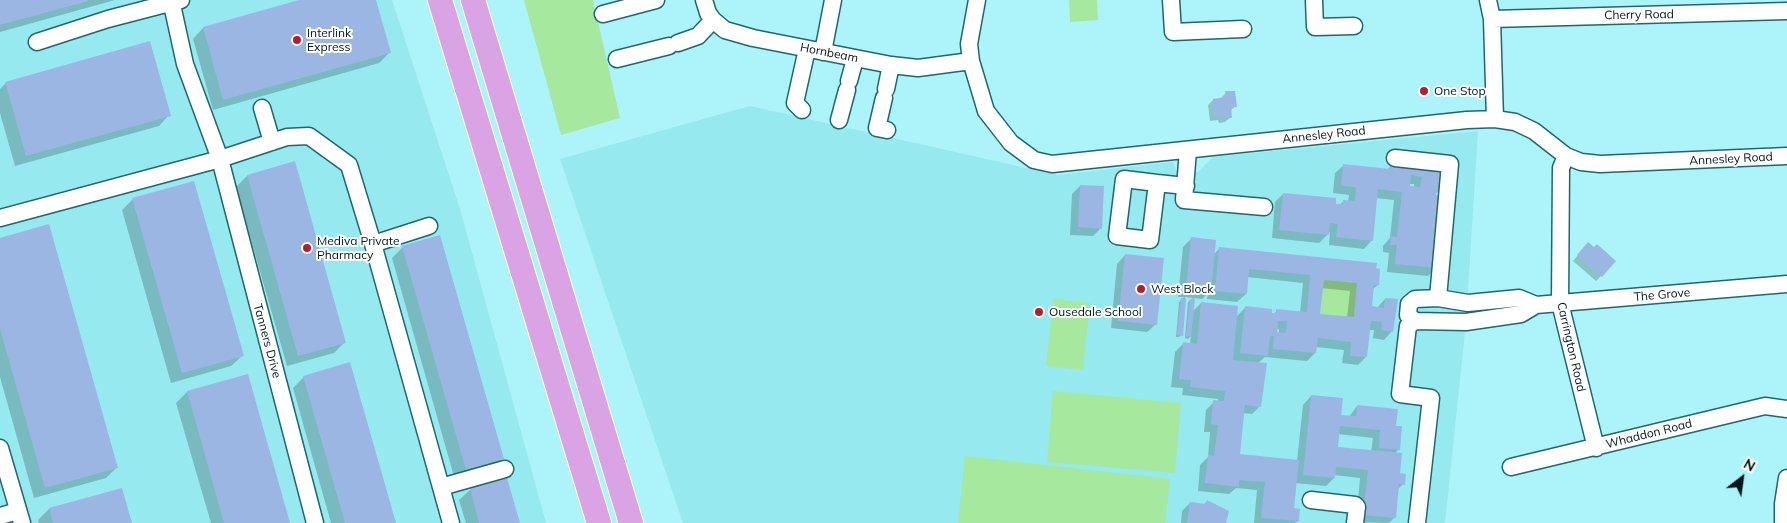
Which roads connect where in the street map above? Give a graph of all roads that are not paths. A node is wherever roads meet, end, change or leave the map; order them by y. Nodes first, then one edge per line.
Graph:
1 (440, 0) edge
2 (473, 0) edge
3 (656, 0) edge
4 (704, 0) edge
5 (833, 0) edge
6 (977, 0) edge
7 (1171, 0) edge
8 (1314, 0) edge
9 (1488, 0) edge
10 (174, 1) edge
11 (1716, 7) edge
12 (1787, 11) edge
13 (603, 14) dead end
14 (1492, 19) junction
15 (713, 20) junction
16 (1354, 26) dead end
17 (1243, 29) dead end
18 (37, 42) dead end
19 (815, 51) junction
20 (617, 59) dead end
21 (855, 59) junction
22 (971, 61) junction
23 (891, 66) junction
24 (262, 108) dead end
25 (802, 110) dead end
26 (1495, 119) junction
27 (839, 120) dead end
28 (887, 130) dead end
29 (272, 142) junction
30 (1188, 150) junction
31 (1566, 156) junction
32 (1787, 156) edge
33 (1395, 158) dead end
34 (220, 159) junction
35 (1157, 183) dead end
36 (1186, 186) junction
37 (1264, 207) dead end
38 (0, 218) edge
39 (429, 226) dead end
40 (373, 244) junction
41 (1787, 284) edge
42 (1438, 298) junction
43 (1560, 303) junction
44 (1536, 305) junction
45 (1415, 321) junction
46 (1787, 410) edge
47 (0, 448) edge
48 (1596, 448) junction
49 (1511, 467) dead end
50 (505, 469) dead end
51 (1787, 478) edge
52 (441, 487) junction
53 (1311, 500) dead end
54 (0, 516) edge
55 (20, 517) edge
56 (315, 523) edge
57 (451, 523) edge
58 (599, 523) edge
59 (631, 523) edge
60 (1355, 523) edge
61 (1417, 523) edge
62 (1782, 523) edge

1 - 58 highway
2 - 59 highway
3 - 13 street
4 - 15 street
5 - 19 street
6 - 22 street, Annesley Road
7 - 17 street
8 - 16 street
9 - 14 street
10 - 18 street, Tanners Drive
10 - 34 street, Tanners Drive
11 - 12 street, Cherry Road
11 - 14 street, Cherry Road
14 - 26 street
15 - 19 street, Hornbeam
15 - 20 street
19 - 21 street, Hornbeam
19 - 25 street
21 - 23 street, Hornbeam
21 - 27 street
22 - 23 street, Hornbeam
22 - 30 street, Annesley Road
23 - 28 street
24 - 29 street
26 - 30 street, Annesley Road
26 - 31 street, Annesley Road
29 - 34 street
29 - 40 street
30 - 36 street
31 - 32 street, Annesley Road
31 - 43 street, Carrington Road
33 - 42 street
34 - 38 street
34 - 56 street, Tanners Drive
35 - 36 street
36 - 37 street
39 - 40 street
40 - 52 street
41 - 43 street, The Grove
42 - 44 street
42 - 45 street
43 - 44 street, The Grove
43 - 48 street, Carrington Road
44 - 45 street
45 - 61 street
46 - 48 street, Whaddon Road
47 - 55 street
48 - 49 street, Whaddon Road
50 - 52 street
51 - 62 street
52 - 57 street
53 - 60 street
54 - 55 street

